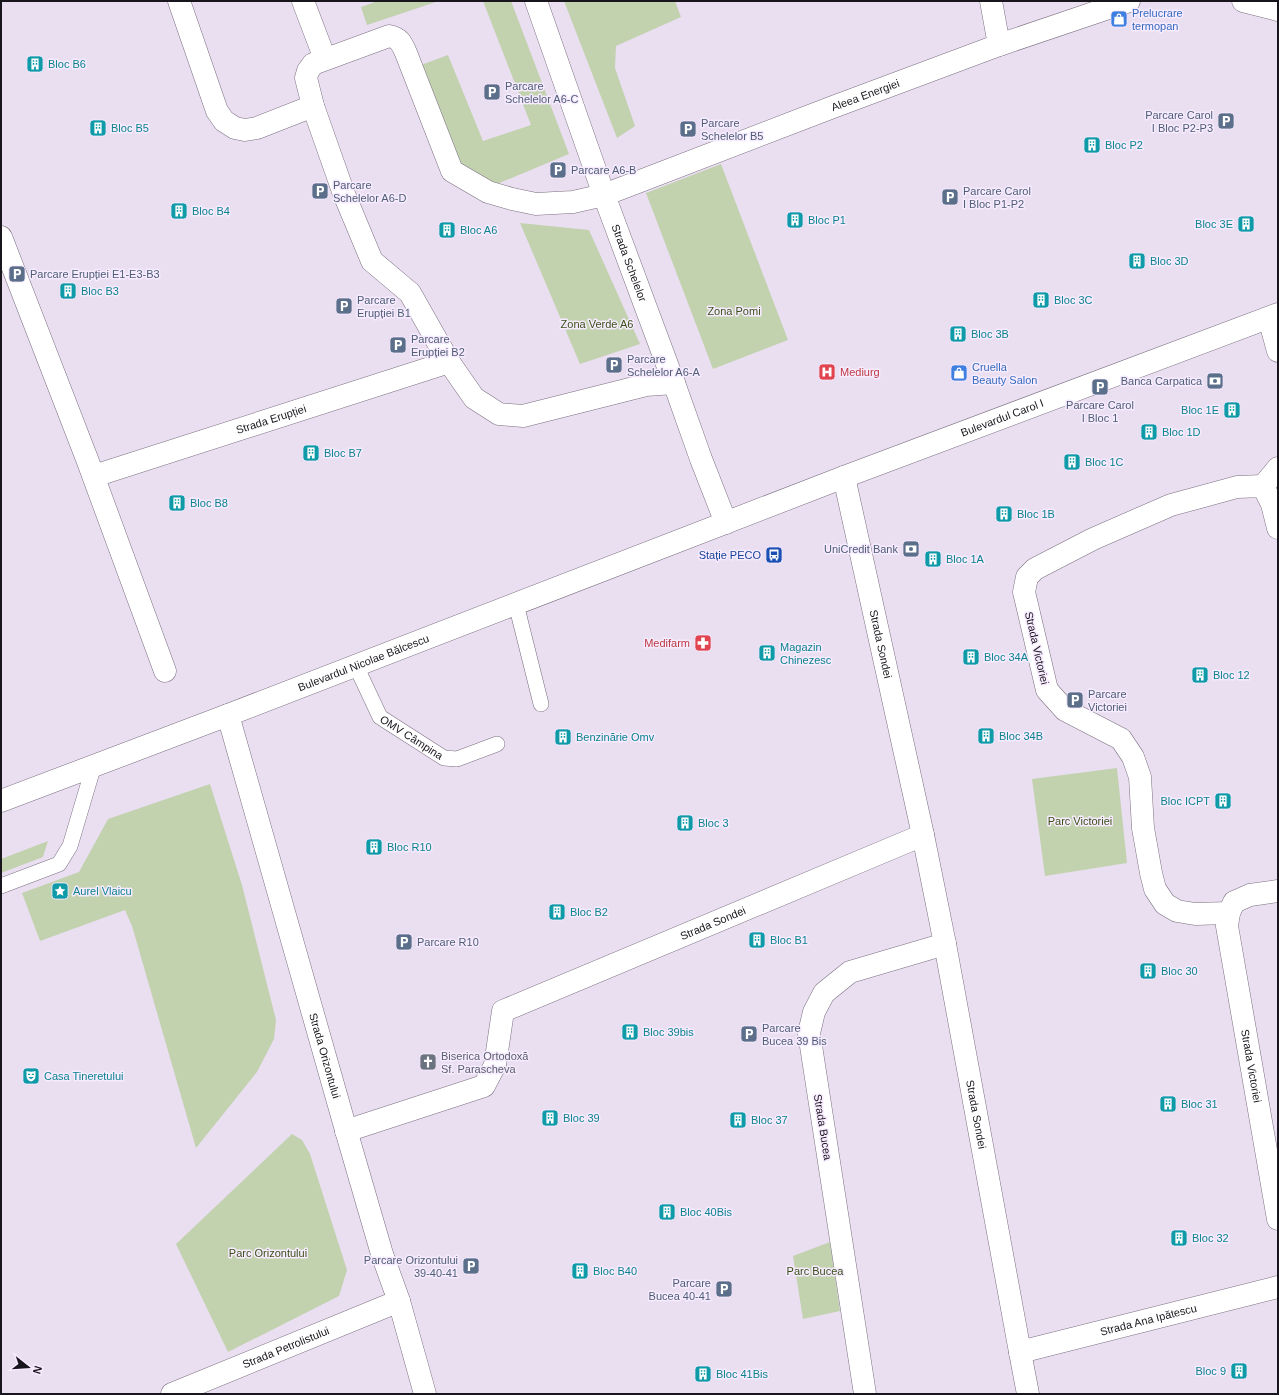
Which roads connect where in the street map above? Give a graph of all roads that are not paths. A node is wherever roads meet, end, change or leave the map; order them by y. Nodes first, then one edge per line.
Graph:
1 (179, 1) edge
2 (303, 1) edge
3 (536, 1) edge
4 (991, 1) edge
5 (1129, 1) edge
6 (1243, 1) edge
7 (1278, 10) edge
8 (999, 45) junction
9 (325, 59) junction
10 (313, 106) junction
11 (604, 195) junction
12 (1, 237) edge
13 (1273, 316) edge
14 (1278, 351) edge
15 (449, 362) junction
16 (674, 383) junction
17 (1278, 468) edge
18 (94, 476) junction
19 (844, 477) junction
20 (1263, 486) junction
21 (726, 523) junction
22 (1278, 528) edge
23 (516, 604) junction
24 (356, 666) junction
25 (165, 671) dead end
26 (541, 704) dead end
27 (228, 715) junction
28 (496, 744) dead end
29 (94, 765) junction
30 (1, 801) edge
31 (923, 835) junction
32 (1, 886) edge
33 (1278, 891) edge
34 (1229, 913) junction
35 (945, 944) junction
36 (346, 1131) junction
37 (1278, 1219) edge
38 (1278, 1287) edge
39 (399, 1301) junction
40 (1020, 1352) junction
41 (172, 1394) edge
42 (425, 1394) edge
43 (865, 1394) edge
44 (1028, 1394) edge

1 - 10 street
2 - 9 street
3 - 11 street, Strada Schelelor
4 - 8 street
5 - 8 street, Aleea Energiei
6 - 7 street
8 - 11 street, Aleea Energiei
9 - 10 street, Aleea Energiei
9 - 11 street, Aleea Energiei
10 - 15 street, Aleea Energiei
11 - 16 street, Strada Schelelor
12 - 18 street
13 - 14 street
13 - 19 street, Bulevardul Carol I
15 - 16 street, Aleea Energiei
15 - 18 street, Strada Erupției
16 - 21 street, Strada Schelelor
17 - 20 street
18 - 25 street
19 - 21 street, Bulevardul Carol I
19 - 31 street, Strada Sondei
20 - 22 street
20 - 34 street, Strada Victoriei
21 - 23 street, Bulevardul Nicolae Bălcescu
23 - 24 street, Bulevardul Nicolae Bălcescu
23 - 26 lane
24 - 27 street, Bulevardul Nicolae Bălcescu
24 - 28 lane, OMV Câmpina
27 - 29 street, Bulevardul Nicolae Bălcescu
27 - 36 street, Strada Orizontului
29 - 30 street, Bulevardul Nicolae Bălcescu
29 - 32 lane
31 - 35 street, Strada Sondei
31 - 36 street, Strada Sondei
33 - 34 street
34 - 37 street, Strada Victoriei
35 - 40 street, Strada Sondei
35 - 43 street, Strada Bucea
36 - 39 street, Strada Orizontului
38 - 40 street, Strada Ana Ipătescu
39 - 41 street, Strada Petrolistului
39 - 42 street, Strada Orizontului
40 - 44 street, Strada Sondei

